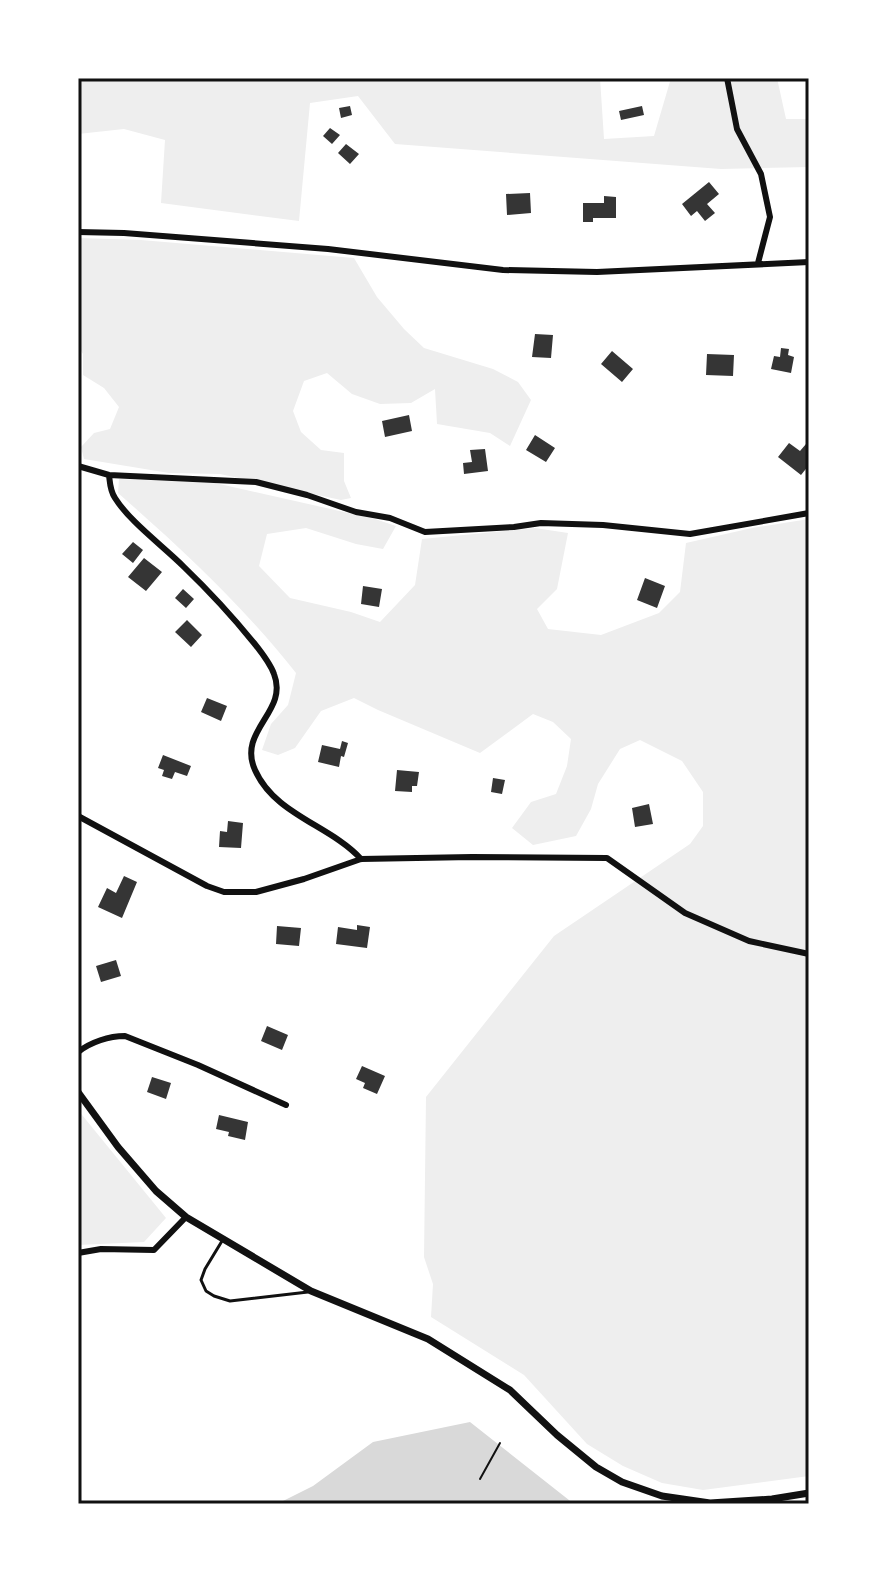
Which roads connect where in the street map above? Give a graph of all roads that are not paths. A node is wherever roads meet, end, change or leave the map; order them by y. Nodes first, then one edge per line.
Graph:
1 (727, 78) edge
2 (78, 232) edge
3 (809, 262) edge
4 (758, 263) junction
5 (78, 466) edge
6 (109, 475) junction
7 (809, 513) edge
8 (78, 816) edge
9 (361, 859) junction
10 (809, 954) edge
11 (78, 1052) edge
12 (78, 1092) edge
13 (286, 1105) dead end
14 (186, 1217) junction
15 (224, 1238) junction
16 (78, 1253) edge
17 (311, 1291) junction
18 (809, 1493) edge

1 - 4 street
2 - 4 street
3 - 4 street
5 - 6 street
6 - 7 street
6 - 9 street
8 - 9 street
9 - 10 street
11 - 13 street
12 - 14 street
14 - 15 street
14 - 16 street
15 - 17 street
15 - 17 lane
17 - 18 street

